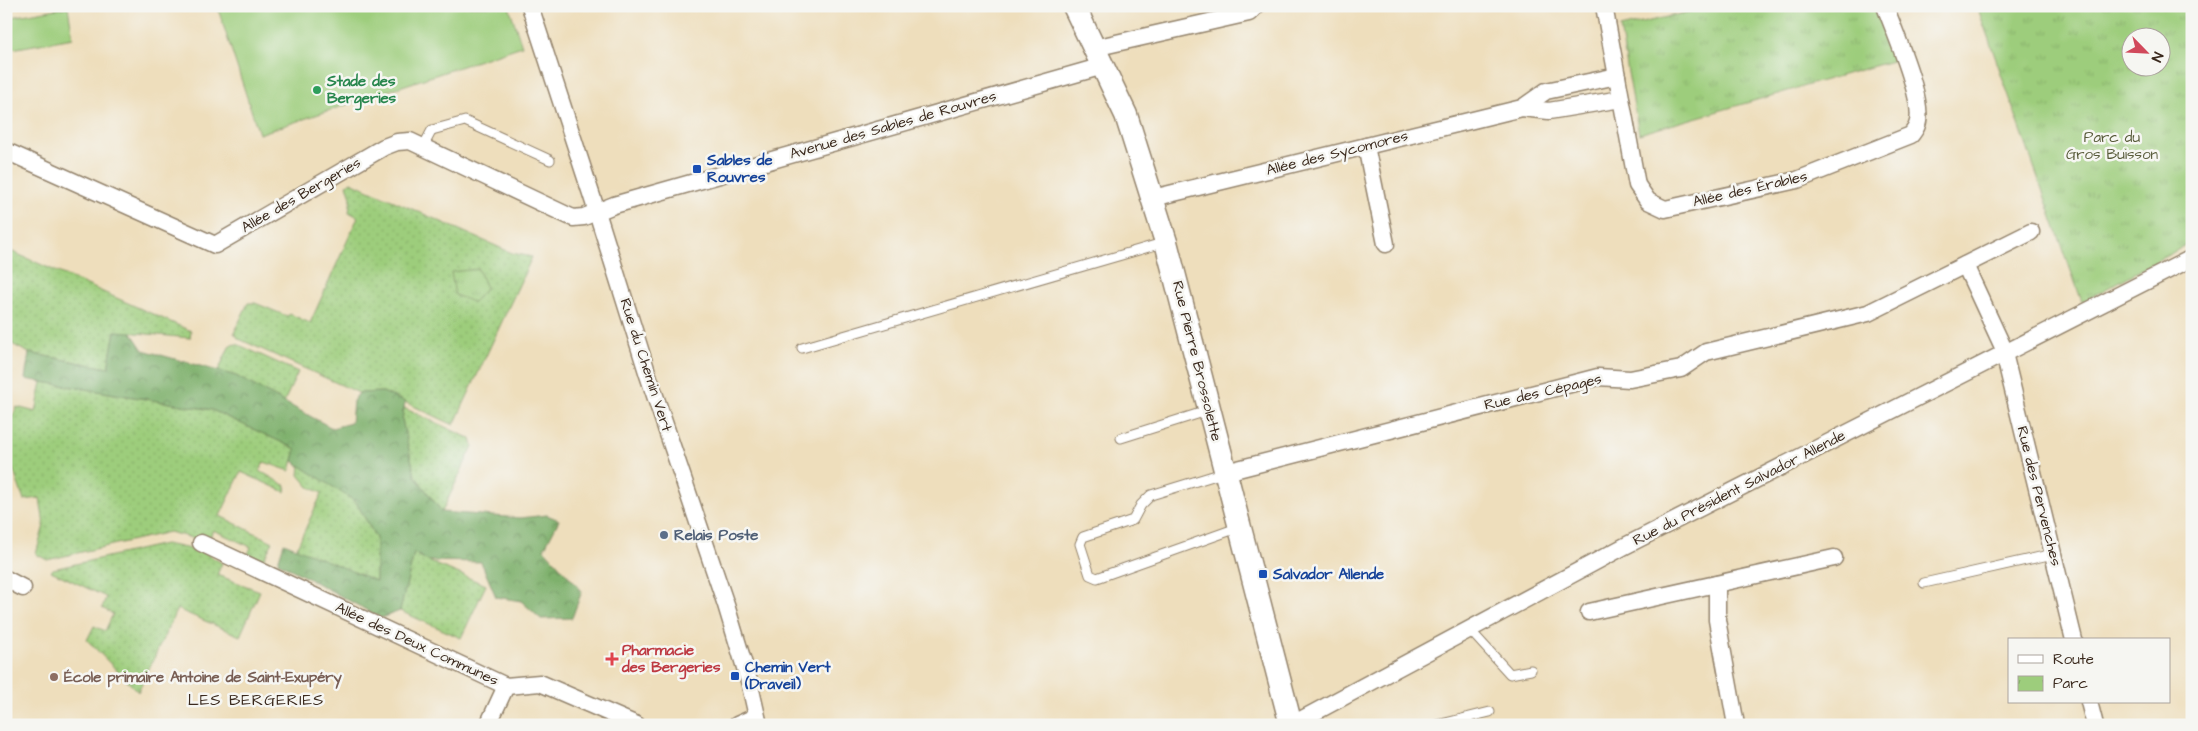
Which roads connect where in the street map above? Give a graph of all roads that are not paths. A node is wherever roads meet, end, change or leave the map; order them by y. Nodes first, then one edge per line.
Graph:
1 (530, 6) edge
2 (1074, 6) edge
3 (1256, 6) edge
4 (1604, 6) edge
5 (1886, 6) edge
6 (1099, 57) junction
7 (1617, 76) junction
8 (1621, 98) junction
9 (1522, 108) junction
10 (1366, 146) junction
11 (423, 147) junction
12 (6, 151) edge
13 (550, 160) dead end
14 (1153, 198) junction
15 (597, 212) junction
16 (2031, 232) dead end
17 (1166, 242) junction
18 (1386, 244) dead end
19 (2192, 258) edge
20 (1965, 264) junction
21 (802, 348) dead end
22 (2003, 353) junction
23 (1210, 410) junction
24 (1121, 438) dead end
25 (1226, 472) junction
26 (1241, 527) junction
27 (201, 543) dead end
28 (2053, 554) junction
29 (1834, 558) dead end
30 (6, 579) edge
31 (1924, 583) dead end
32 (1717, 584) junction
33 (23, 588) dead end
34 (1589, 612) dead end
35 (1469, 629) junction
36 (2074, 638) edge
37 (1531, 670) dead end
38 (506, 686) junction
39 (2090, 704) edge
40 (1490, 712) dead end
41 (757, 721) edge
42 (488, 725) edge
43 (637, 725) edge
44 (737, 725) edge
45 (1291, 725) edge
46 (1437, 725) edge
47 (1736, 725) edge
48 (2095, 725) edge

1 - 15 street, Rue du Chemin Vert
2 - 6 street, Rue Pierre Brossolette
3 - 6 street, Avenue des Sables de Rouvres
4 - 7 street, Allée des Érables
5 - 8 street, Allée des Érables
6 - 14 street, Rue Pierre Brossolette
6 - 15 street, Avenue des Sables de Rouvres
7 - 8 street, Allée des Érables
7 - 9 street, Allée des Sycomores
8 - 9 street, Allée des Sycomores
9 - 10 street, Allée des Sycomores
10 - 14 street, Allée des Sycomores
10 - 18 street
11 - 12 street, Allée des Bergeries
11 - 13 lane
11 - 15 street, Allée des Bergeries
14 - 17 street, Rue Pierre Brossolette
15 - 41 street, Rue du Chemin Vert
16 - 20 street, Rue des Cépages
17 - 21 lane
17 - 23 street, Rue Pierre Brossolette
19 - 22 street, Rue du Président Salvador Allende
20 - 22 street
20 - 25 street, Rue des Cépages
22 - 28 street, Rue des Pervenches
22 - 35 street, Rue du Président Salvador Allende
23 - 24 lane
23 - 25 street, Rue Pierre Brossolette
25 - 26 street, Rue Pierre Brossolette
25 - 26 lane
26 - 45 street, Rue Pierre Brossolette
27 - 38 street, Allée des Deux Communes
28 - 31 lane
28 - 36 street, Rue des Pervenches
29 - 32 street
30 - 33 street
32 - 34 street
32 - 47 street
35 - 37 lane
35 - 45 street, Rue du Président Salvador Allende
38 - 42 street
38 - 43 street, Allée des Deux Communes
39 - 48 street
40 - 46 lane
41 - 44 street

